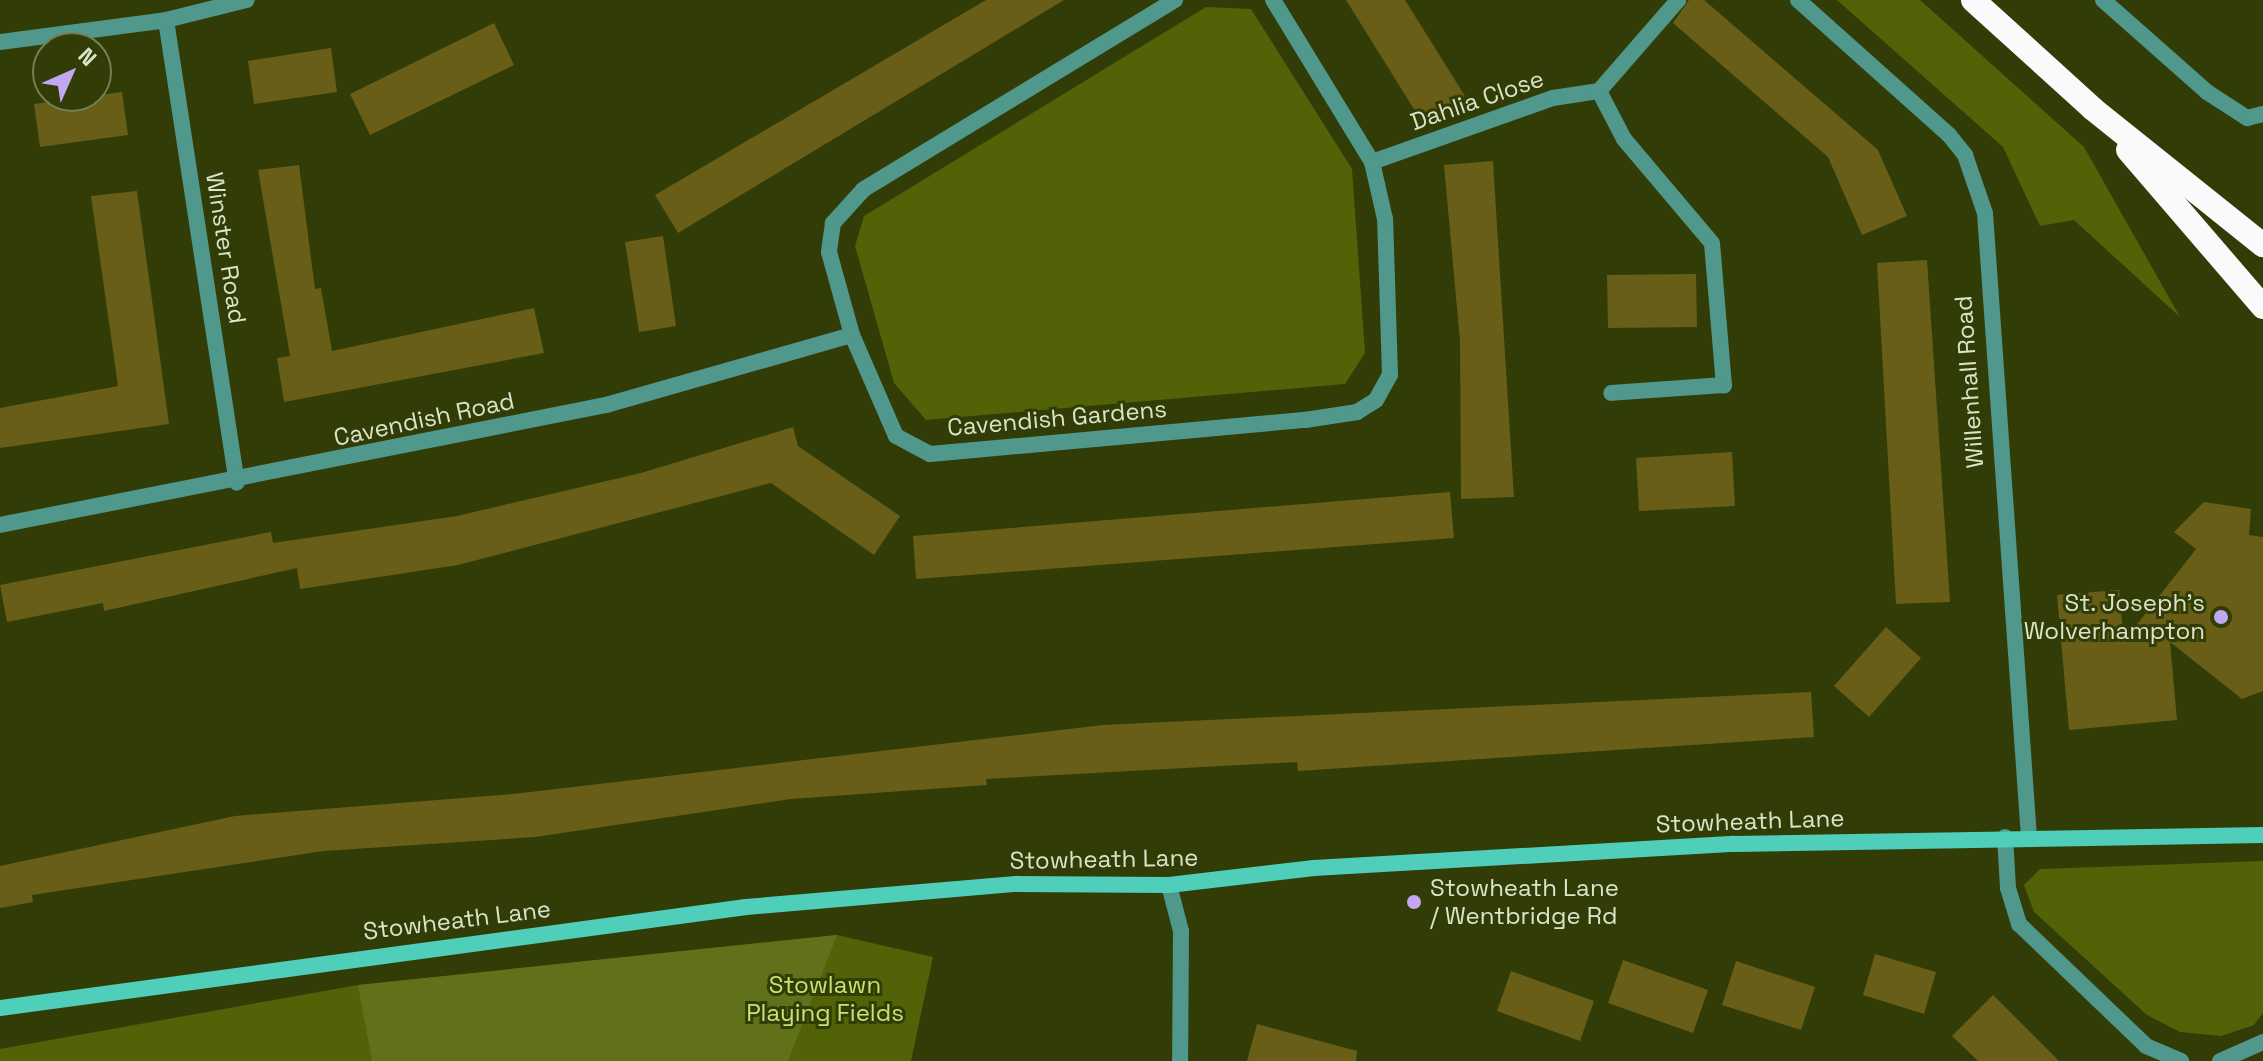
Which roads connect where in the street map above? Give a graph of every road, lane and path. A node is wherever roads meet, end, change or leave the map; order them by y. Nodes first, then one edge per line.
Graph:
1 (247, 0) edge
2 (1175, 0) edge
3 (1273, 0) edge
4 (1678, 0) edge
5 (1798, 0) edge
6 (1973, 0) edge
7 (2103, 0) edge
8 (166, 20) junction
9 (0, 42) edge
10 (1599, 91) junction
11 (2093, 109) junction
12 (2263, 114) edge
13 (1372, 162) junction
14 (2263, 245) edge
15 (2263, 307) edge
16 (852, 335) junction
17 (1611, 393) dead end
18 (237, 483) junction
19 (0, 525) edge
20 (2263, 835) edge
21 (2005, 837) junction
22 (2029, 837) junction
23 (1169, 885) junction
24 (0, 1008) edge
25 (2263, 1042) edge
26 (1180, 1061) edge
27 (2181, 1061) edge
28 (2220, 1061) edge

1 - 8 street
2 - 16 street, Cavendish Gardens
3 - 13 street, Cavendish Gardens
4 - 10 street
5 - 22 street, Willenhall Road
6 - 11 highway
7 - 12 street
8 - 9 street
8 - 18 street, Winster Road
10 - 13 street, Dahlia Close
10 - 17 street
11 - 14 highway
11 - 15 highway
13 - 16 street, Cavendish Gardens
16 - 18 street, Cavendish Road
18 - 19 street, Cavendish Road
20 - 22 street, Stowheath Lane
21 - 22 street, Stowheath Lane
21 - 23 street, Stowheath Lane
21 - 27 street
23 - 24 street, Stowheath Lane
23 - 26 street
25 - 28 street

